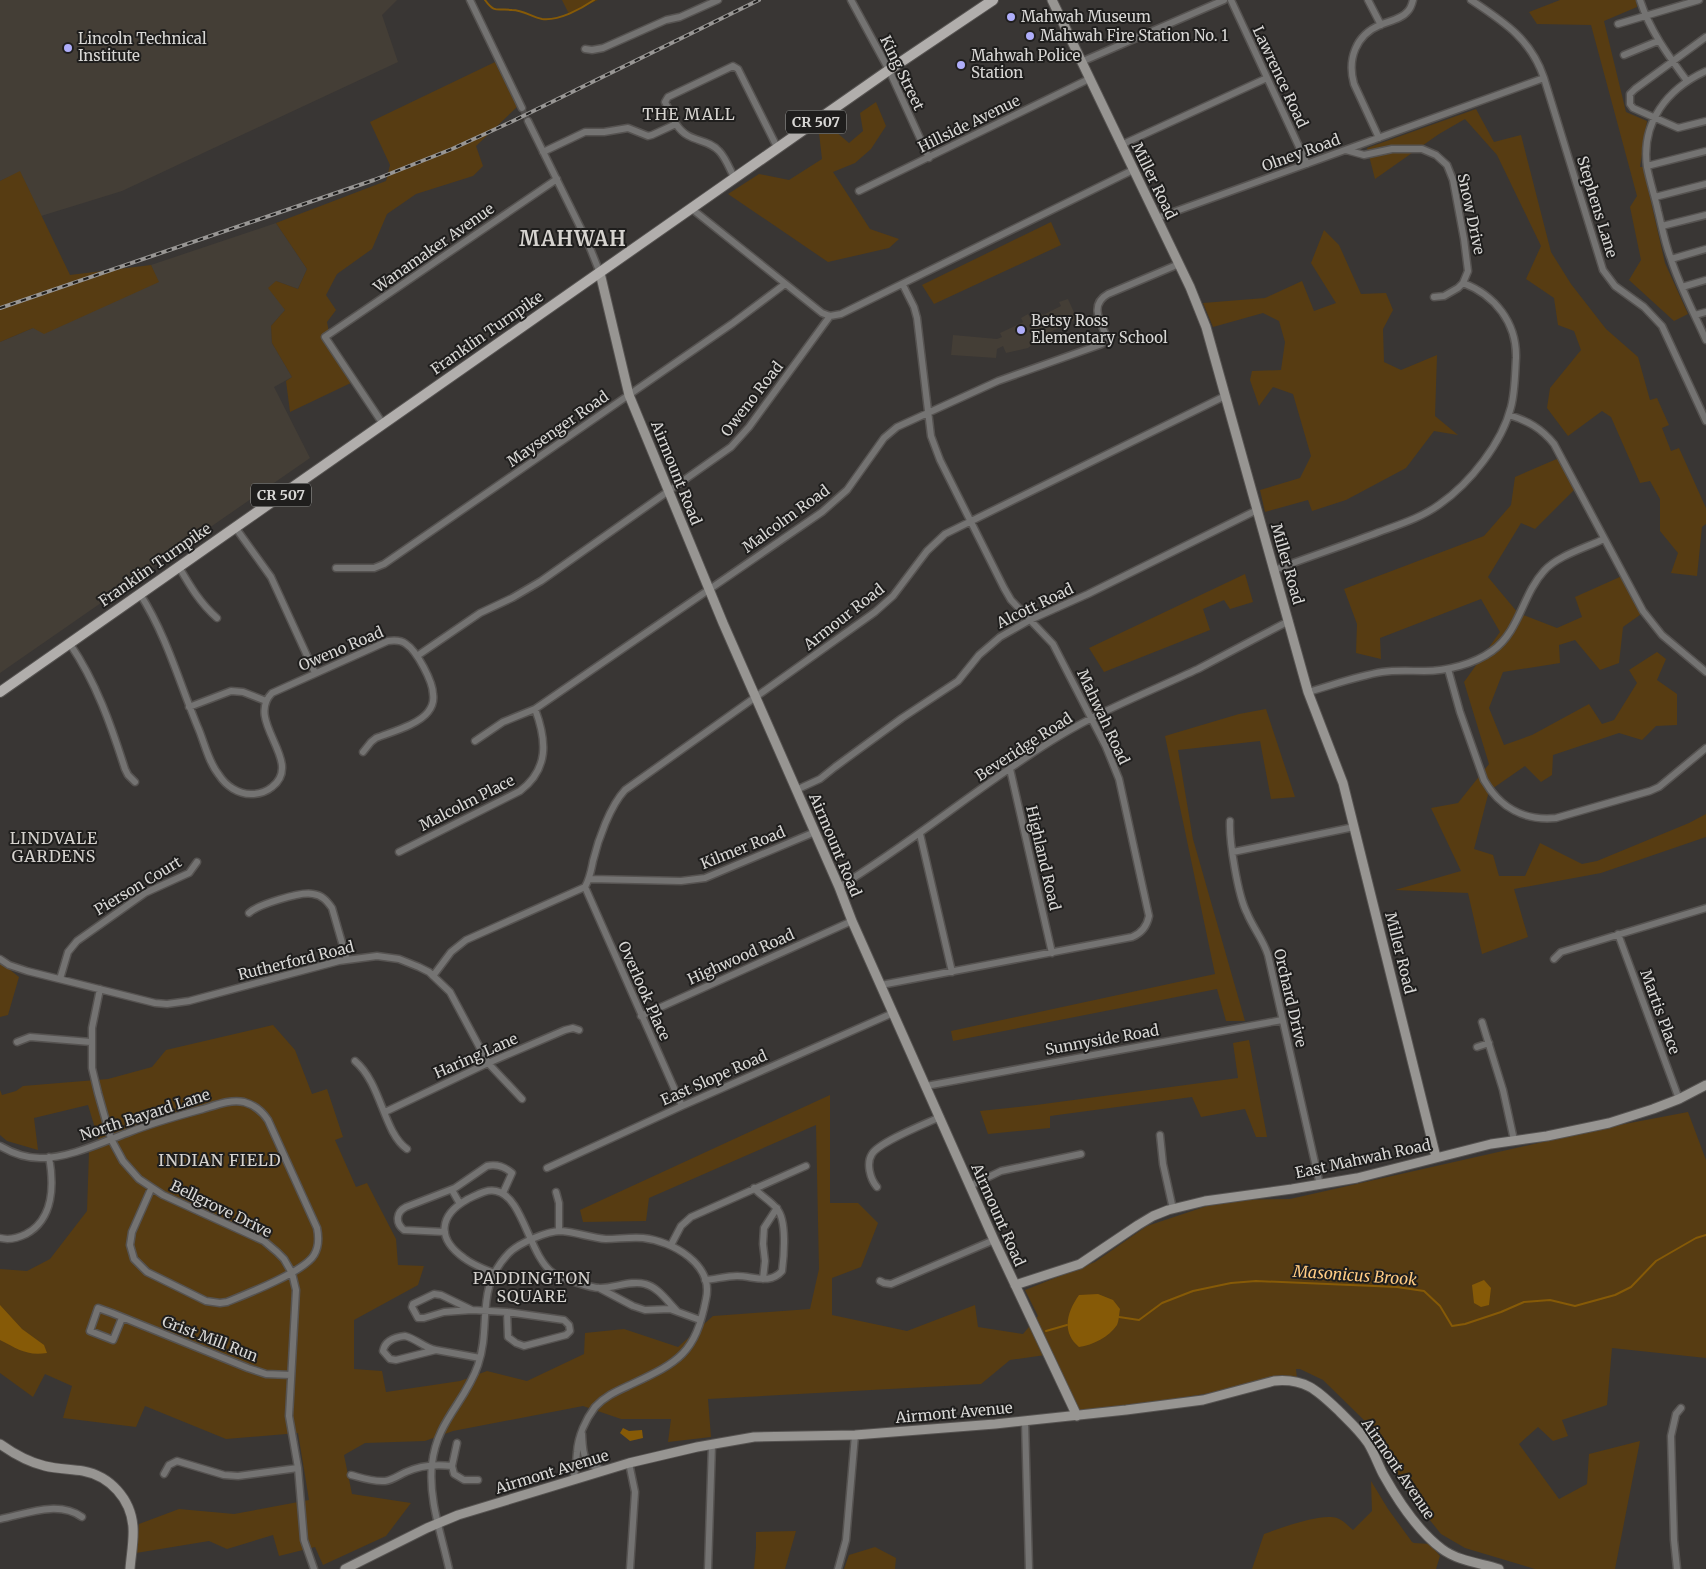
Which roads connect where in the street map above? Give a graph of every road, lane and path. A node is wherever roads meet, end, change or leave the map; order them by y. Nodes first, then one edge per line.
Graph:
1 (470, 0) edge
2 (718, 0) edge
3 (852, 0) edge
4 (992, 0) edge
5 (1052, 0) edge
6 (1224, 0) edge
7 (1231, 0) edge
8 (1368, 0) edge
9 (1413, 0) edge
10 (1640, 0) edge
11 (1699, 0) edge
12 (1476, 1) edge
13 (1645, 15) junction
14 (1618, 24) dead end
15 (1381, 25) junction
16 (1706, 37) edge
17 (1658, 41) junction
18 (585, 49) dead end
19 (1624, 55) dead end
20 (1672, 60) junction
21 (1081, 62) junction
22 (889, 70) junction
23 (1706, 71) edge
24 (1267, 78) junction
25 (1544, 78) junction
26 (1089, 79) junction
27 (1687, 81) junction
28 (522, 108) tunnel mouth
29 (1655, 118) junction
30 (528, 121) tunnel mouth
31 (1706, 121) edge
32 (676, 124) junction
33 (1379, 138) junction
34 (1121, 145) junction
35 (778, 149) junction
36 (1346, 150) junction
37 (1706, 151) edge
38 (543, 152) junction
39 (929, 158) junction
40 (1307, 164) junction
41 (1647, 166) junction
42 (1133, 170) junction
43 (556, 179) junction
44 (735, 179) junction
45 (1706, 184) edge
46 (859, 191) dead end
47 (1655, 197) junction
48 (692, 209) junction
49 (1706, 215) edge
50 (1157, 218) junction
51 (1662, 226) junction
52 (1706, 249) edge
53 (1671, 258) junction
54 (1179, 264) junction
55 (600, 273) junction
56 (1706, 280) edge
57 (1463, 283) junction
58 (785, 284) junction
59 (903, 285) junction
60 (1682, 287) junction
61 (1434, 297) dead end
62 (1706, 312) edge
63 (830, 316) junction
64 (1695, 316) junction
65 (1706, 340) edge
66 (629, 395) junction
67 (1225, 396) junction
68 (927, 413) junction
69 (1509, 415) junction
70 (1706, 421) edge
71 (383, 424) junction
72 (669, 492) junction
73 (1257, 510) junction
74 (971, 521) junction
75 (235, 527) junction
76 (1604, 539) junction
77 (179, 567) junction
78 (336, 568) dead end
79 (1274, 570) junction
80 (709, 589) junction
81 (140, 594) junction
82 (217, 618) dead end
83 (1030, 620) junction
84 (1288, 621) junction
85 (70, 644) junction
86 (417, 656) junction
87 (1448, 669) junction
88 (1706, 672) edge
89 (315, 674) junction
90 (0, 692) edge
91 (1308, 692) junction
92 (756, 698) junction
93 (266, 701) junction
94 (189, 707) junction
95 (535, 709) junction
96 (1091, 718) junction
97 (475, 741) dead end
98 (1706, 748) edge
99 (363, 752) dead end
100 (1010, 769) junction
101 (135, 782) dead end
102 (796, 790) junction
103 (1230, 821) dead end
104 (1354, 827) junction
105 (814, 832) junction
106 (920, 834) junction
107 (398, 852) dead end
108 (1233, 852) junction
109 (197, 862) dead end
110 (590, 879) junction
111 (585, 887) junction
112 (839, 887) junction
113 (1706, 908) edge
114 (249, 913) dead end
115 (852, 921) junction
116 (1618, 934) junction
117 (1052, 953) junction
118 (0, 959) edge
119 (1554, 959) dead end
120 (347, 960) junction
121 (952, 972) junction
122 (433, 976) junction
123 (60, 979) junction
124 (881, 985) junction
125 (100, 989) junction
126 (893, 1013) junction
127 (641, 1016) junction
128 (1282, 1020) junction
129 (1482, 1022) dead end
130 (579, 1030) dead end
131 (16, 1042) dead end
132 (91, 1042) junction
133 (1489, 1043) junction
134 (1477, 1047) dead end
135 (355, 1061) dead end
136 (488, 1063) junction
137 (926, 1086) junction
138 (1702, 1087) edge
139 (522, 1099) dead end
140 (1679, 1099) junction
141 (682, 1106) junction
142 (385, 1112) junction
143 (940, 1117) junction
144 (1160, 1135) dead end
145 (111, 1138) junction
146 (1514, 1140) junction
147 (0, 1146) edge
148 (407, 1149) dead end
149 (1080, 1154) dead end
150 (49, 1157) junction
151 (1436, 1157) junction
152 (806, 1166) dead end
153 (547, 1168) dead end
154 (1320, 1185) junction
155 (970, 1186) junction
156 (877, 1187) dead end
157 (754, 1188) junction
158 (151, 1189) junction
159 (452, 1190) junction
160 (556, 1192) dead end
161 (503, 1193) junction
162 (460, 1204) junction
163 (777, 1208) junction
164 (1173, 1209) junction
165 (559, 1231) junction
166 (445, 1232) junction
167 (0, 1238) edge
168 (532, 1240) junction
169 (994, 1240) junction
170 (671, 1245) junction
171 (292, 1273) junction
172 (494, 1273) junction
173 (763, 1279) junction
174 (705, 1280) junction
175 (880, 1281) dead end
176 (1015, 1284) junction
177 (599, 1288) junction
178 (472, 1310) junction
179 (485, 1311) junction
180 (677, 1311) junction
181 (507, 1312) junction
182 (122, 1318) junction
183 (700, 1320) junction
184 (436, 1350) junction
185 (480, 1358) junction
186 (291, 1375) junction
187 (1682, 1408) dead end
188 (1077, 1416) junction
189 (1025, 1421) junction
190 (582, 1430) junction
191 (855, 1435) junction
192 (457, 1443) dead end
193 (0, 1444) edge
194 (712, 1444) junction
195 (628, 1463) junction
196 (432, 1465) junction
197 (452, 1466) junction
198 (298, 1468) junction
199 (605, 1470) junction
200 (164, 1474) dead end
201 (350, 1475) dead end
202 (478, 1480) dead end
203 (573, 1480) junction
204 (82, 1517) dead end
205 (0, 1519) edge
206 (438, 1522) junction
207 (130, 1569) edge
208 (314, 1569) edge
209 (345, 1569) edge
210 (449, 1569) edge
211 (630, 1569) edge
212 (708, 1569) edge
213 (838, 1569) edge
214 (1029, 1569) edge
215 (1499, 1569) edge
216 (1677, 1569) edge

1 - 28 street
2 - 18 street
3 - 22 street, King Street
4 - 22 main road, Franklin Turnpike / CR 507
5 - 21 street, Miller Road
6 - 21 street
7 - 24 street, Lawrence Road
8 - 15 street
9 - 15 street
10 - 13 street
11 - 13 street
12 - 25 street, Stephens Lane
13 - 14 street
13 - 17 street
15 - 33 street
16 - 20 street
17 - 19 street
17 - 20 street
20 - 27 street
20 - 29 street
21 - 26 street, Miller Road
22 - 35 main road, Franklin Turnpike / CR 507
22 - 39 street, King Street
23 - 27 street
24 - 34 street
24 - 40 street, Lawrence Road
25 - 33 street, Olney Road
25 - 70 street, Stephens Lane
26 - 34 street, Miller Road
26 - 39 street, Hillside Avenue
27 - 29 street
29 - 31 street
29 - 41 street
30 - 38 street
32 - 35 street
32 - 38 street
32 - 44 street
33 - 36 street, Olney Road
34 - 42 street, Miller Road
35 - 44 main road, Franklin Turnpike / CR 507
36 - 40 street, Olney Road
36 - 57 street, Snow Drive
37 - 41 street
38 - 43 street
39 - 46 street, Hillside Avenue
40 - 50 street, Olney Road
41 - 47 street
42 - 50 street, Miller Road
42 - 59 street
43 - 55 street
43 - 71 street, Wanamaker Avenue
44 - 48 main road, Franklin Turnpike / CR 507
45 - 47 street
47 - 51 street
48 - 55 main road, Franklin Turnpike / CR 507
48 - 58 street
49 - 51 street
50 - 54 street, Miller Road
51 - 53 street
52 - 53 street
53 - 60 street
54 - 67 street, Miller Road
54 - 68 street, Malcolm Road
55 - 66 street, Airmount Road
55 - 71 main road, Franklin Turnpike / CR 507
56 - 60 street
57 - 61 street
57 - 69 street
58 - 63 street
58 - 66 street, Maysenger Road
59 - 63 street
59 - 68 street, Mahwah Road
60 - 64 street
62 - 64 street
63 - 72 street, Oweno Road
64 - 65 street
66 - 72 street, Airmount Road
66 - 78 street, Maysenger Road
67 - 73 street, Miller Road
67 - 74 street, Armour Road
68 - 74 street, Mahwah Road
68 - 80 street, Malcolm Road
69 - 76 street
69 - 79 street
71 - 75 main road, Franklin Turnpike / CR 507
72 - 80 street, Airmount Road
72 - 86 street, Oweno Road
73 - 79 street, Miller Road
73 - 83 street, Alcott Road
74 - 83 street, Mahwah Road
74 - 92 street, Armour Road
75 - 77 main road, Franklin Turnpike / CR 507
75 - 89 street
76 - 87 street
76 - 88 street
77 - 81 main road, Franklin Turnpike / CR 507
77 - 82 street
79 - 84 street, Miller Road
80 - 92 street, Airmount Road
80 - 95 street, Malcolm Road
81 - 85 main road, Franklin Turnpike / CR 507
81 - 94 street
83 - 96 street, Mahwah Road
83 - 102 street, Alcott Road
84 - 91 street, Miller Road
84 - 96 street, Beveridge Road
85 - 90 main road, Franklin Turnpike / CR 507
85 - 101 street
86 - 89 street, Oweno Road
86 - 99 street
87 - 91 street
87 - 98 street
89 - 93 street, Oweno Road
91 - 104 street, Miller Road
92 - 102 street, Airmount Road
92 - 110 street, Armour Road
93 - 94 street
93 - 94 street
95 - 97 street, Malcolm Road
95 - 107 street, Malcolm Place
96 - 100 street, Beveridge Road
96 - 117 street, Mahwah Road
100 - 106 street, Beveridge Road
100 - 117 street, Highland Road
102 - 105 street, Airmount Road
103 - 108 street, Orchard Drive
104 - 108 street
104 - 151 street, Miller Road
105 - 110 street, Kilmer Road
105 - 112 street, Airmount Road
106 - 112 street, Beveridge Road
106 - 121 street
108 - 128 street, Orchard Drive
109 - 123 street, Pierson Court
110 - 111 street, Armour Road
111 - 122 street
111 - 127 street, Overlook Place
112 - 115 street, Airmount Road
113 - 116 street
114 - 120 street
115 - 124 street, Airmount Road
115 - 127 street, Highwood Road
116 - 119 street
116 - 140 street, Martis Place
117 - 121 street, Mahwah Road
118 - 123 street
120 - 122 street, Rutherford Road
120 - 125 street, Rutherford Road
121 - 124 street, Mahwah Road
122 - 136 street, Rutherford Road
123 - 125 street
124 - 126 street, Airmount Road
125 - 132 street, Bellgrove Drive
126 - 137 street, Airmount Road
126 - 141 street, East Slope Road
127 - 141 street, Overlook Place
128 - 137 street, Sunnyside Road
128 - 154 street, Orchard Drive
129 - 133 street
130 - 136 street, Haring Lane
131 - 132 street
132 - 145 street, Bellgrove Drive
133 - 134 street
133 - 146 street
135 - 142 street
136 - 139 street, Rutherford Road
136 - 142 street, Haring Lane
137 - 143 street, Airmount Road
138 - 140 street, East Mahwah Road
140 - 146 street, East Mahwah Road
141 - 153 street, East Slope Road
142 - 148 street
143 - 155 street, Airmount Road
143 - 156 street
144 - 164 street
145 - 150 street, North Bayard Lane
145 - 158 street, Bellgrove Drive
145 - 171 street, North Bayard Lane
146 - 151 street, East Mahwah Road
147 - 150 street, North Bayard Lane
149 - 155 street
150 - 167 street
151 - 154 street, East Mahwah Road
152 - 157 street
154 - 164 street, East Mahwah Road
155 - 169 street, Airmount Road
157 - 163 street
157 - 170 street
158 - 171 street, Bellgrove Drive
158 - 171 street, North Bayard Lane
159 - 161 street
159 - 162 street
159 - 166 street
160 - 165 street
161 - 162 street
161 - 168 street
162 - 166 street
163 - 173 street
163 - 173 street
164 - 176 street, East Mahwah Road
165 - 168 street
165 - 170 street
166 - 172 street
168 - 172 street
168 - 177 street
169 - 175 street
169 - 176 street, Airmount Road
170 - 174 street
171 - 186 street, Bellgrove Drive
172 - 179 street
173 - 174 street
174 - 183 street
176 - 188 street, Airmount Road
177 - 180 street
177 - 180 street
178 - 178 street
178 - 179 street
179 - 181 street
179 - 185 street
180 - 183 street
181 - 181 street
182 - 182 street, Grist Mill Run
182 - 186 street, Grist Mill Run
183 - 190 street
184 - 184 street
184 - 185 street
185 - 196 street
186 - 198 street, Bellgrove Drive
187 - 216 street
188 - 189 street, Airmont Avenue
188 - 215 street, Airmont Avenue
189 - 191 street, Airmont Avenue
189 - 214 street
190 - 199 street
190 - 203 street
191 - 194 street, Airmont Avenue
191 - 213 street
192 - 197 street
193 - 207 street
194 - 195 street, Airmont Avenue
194 - 212 street
195 - 199 street, Airmont Avenue
195 - 211 street
196 - 197 street
196 - 201 street
196 - 206 street
197 - 202 street
198 - 200 street
198 - 208 street, Bellgrove Drive
199 - 203 street, Airmont Avenue
203 - 206 street, Airmont Avenue
204 - 205 street
206 - 209 street, Airmont Avenue
206 - 210 street

